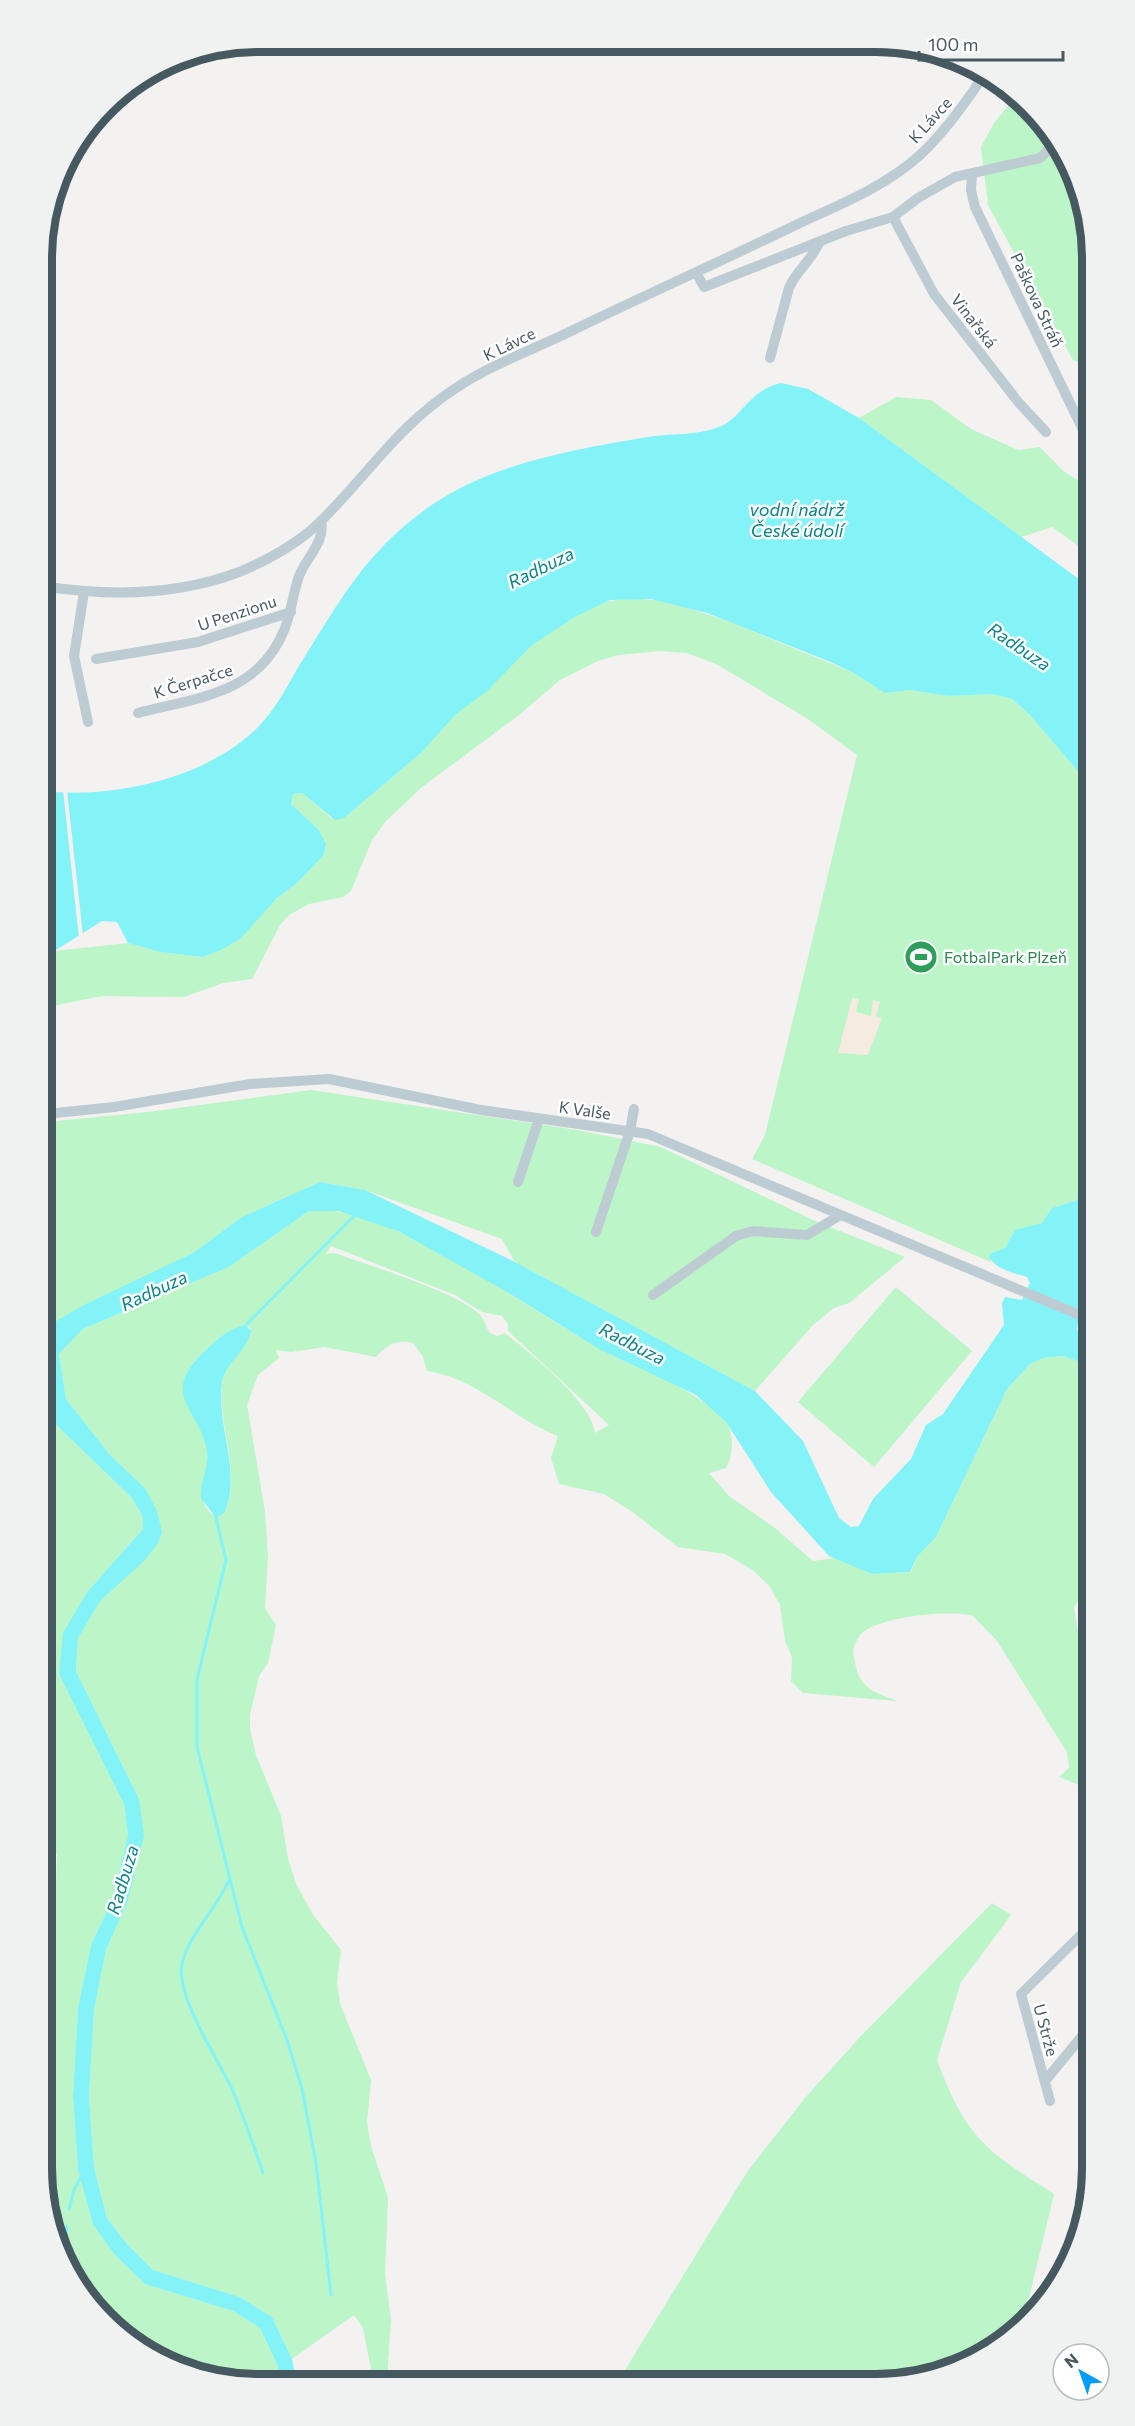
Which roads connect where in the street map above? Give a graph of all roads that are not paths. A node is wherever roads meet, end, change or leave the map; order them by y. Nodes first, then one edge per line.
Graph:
1 (980, 80) edge
2 (1050, 148) edge
3 (972, 175) junction
4 (893, 217) junction
5 (819, 243) junction
6 (697, 274) junction
7 (770, 358) dead end
8 (1082, 428) edge
9 (1046, 432) dead end
10 (321, 521) junction
11 (53, 588) edge
12 (84, 592) junction
13 (291, 612) junction
14 (96, 659) dead end
15 (138, 713) dead end
16 (88, 722) dead end
17 (634, 1109) dead end
18 (53, 1113) edge
19 (539, 1119) junction
20 (630, 1131) junction
21 (518, 1182) dead end
22 (839, 1216) junction
23 (596, 1232) dead end
24 (653, 1295) dead end
25 (1082, 1317) edge
26 (1082, 1933) edge
27 (1082, 2036) edge
28 (1045, 2081) junction
29 (1050, 2101) dead end

1 - 6 street, K Lávce
2 - 3 street
3 - 4 street
3 - 8 street, Paškova Stráň
4 - 5 street
4 - 9 street, Vinařská
5 - 6 street
5 - 7 street
6 - 10 street, K Lávce
10 - 12 street, K Lávce
10 - 13 street, U Penzionu
11 - 12 street, K Lávce
12 - 16 street
13 - 14 street, U Penzionu
13 - 15 street, K Čerpačce
17 - 20 street
18 - 19 street, K Valše
19 - 20 street, K Valše
19 - 21 street
20 - 22 street, K Valše
20 - 23 street
22 - 24 street
22 - 25 street, K Valše
26 - 28 street, U Strže
27 - 28 street
28 - 29 street, U Strže

